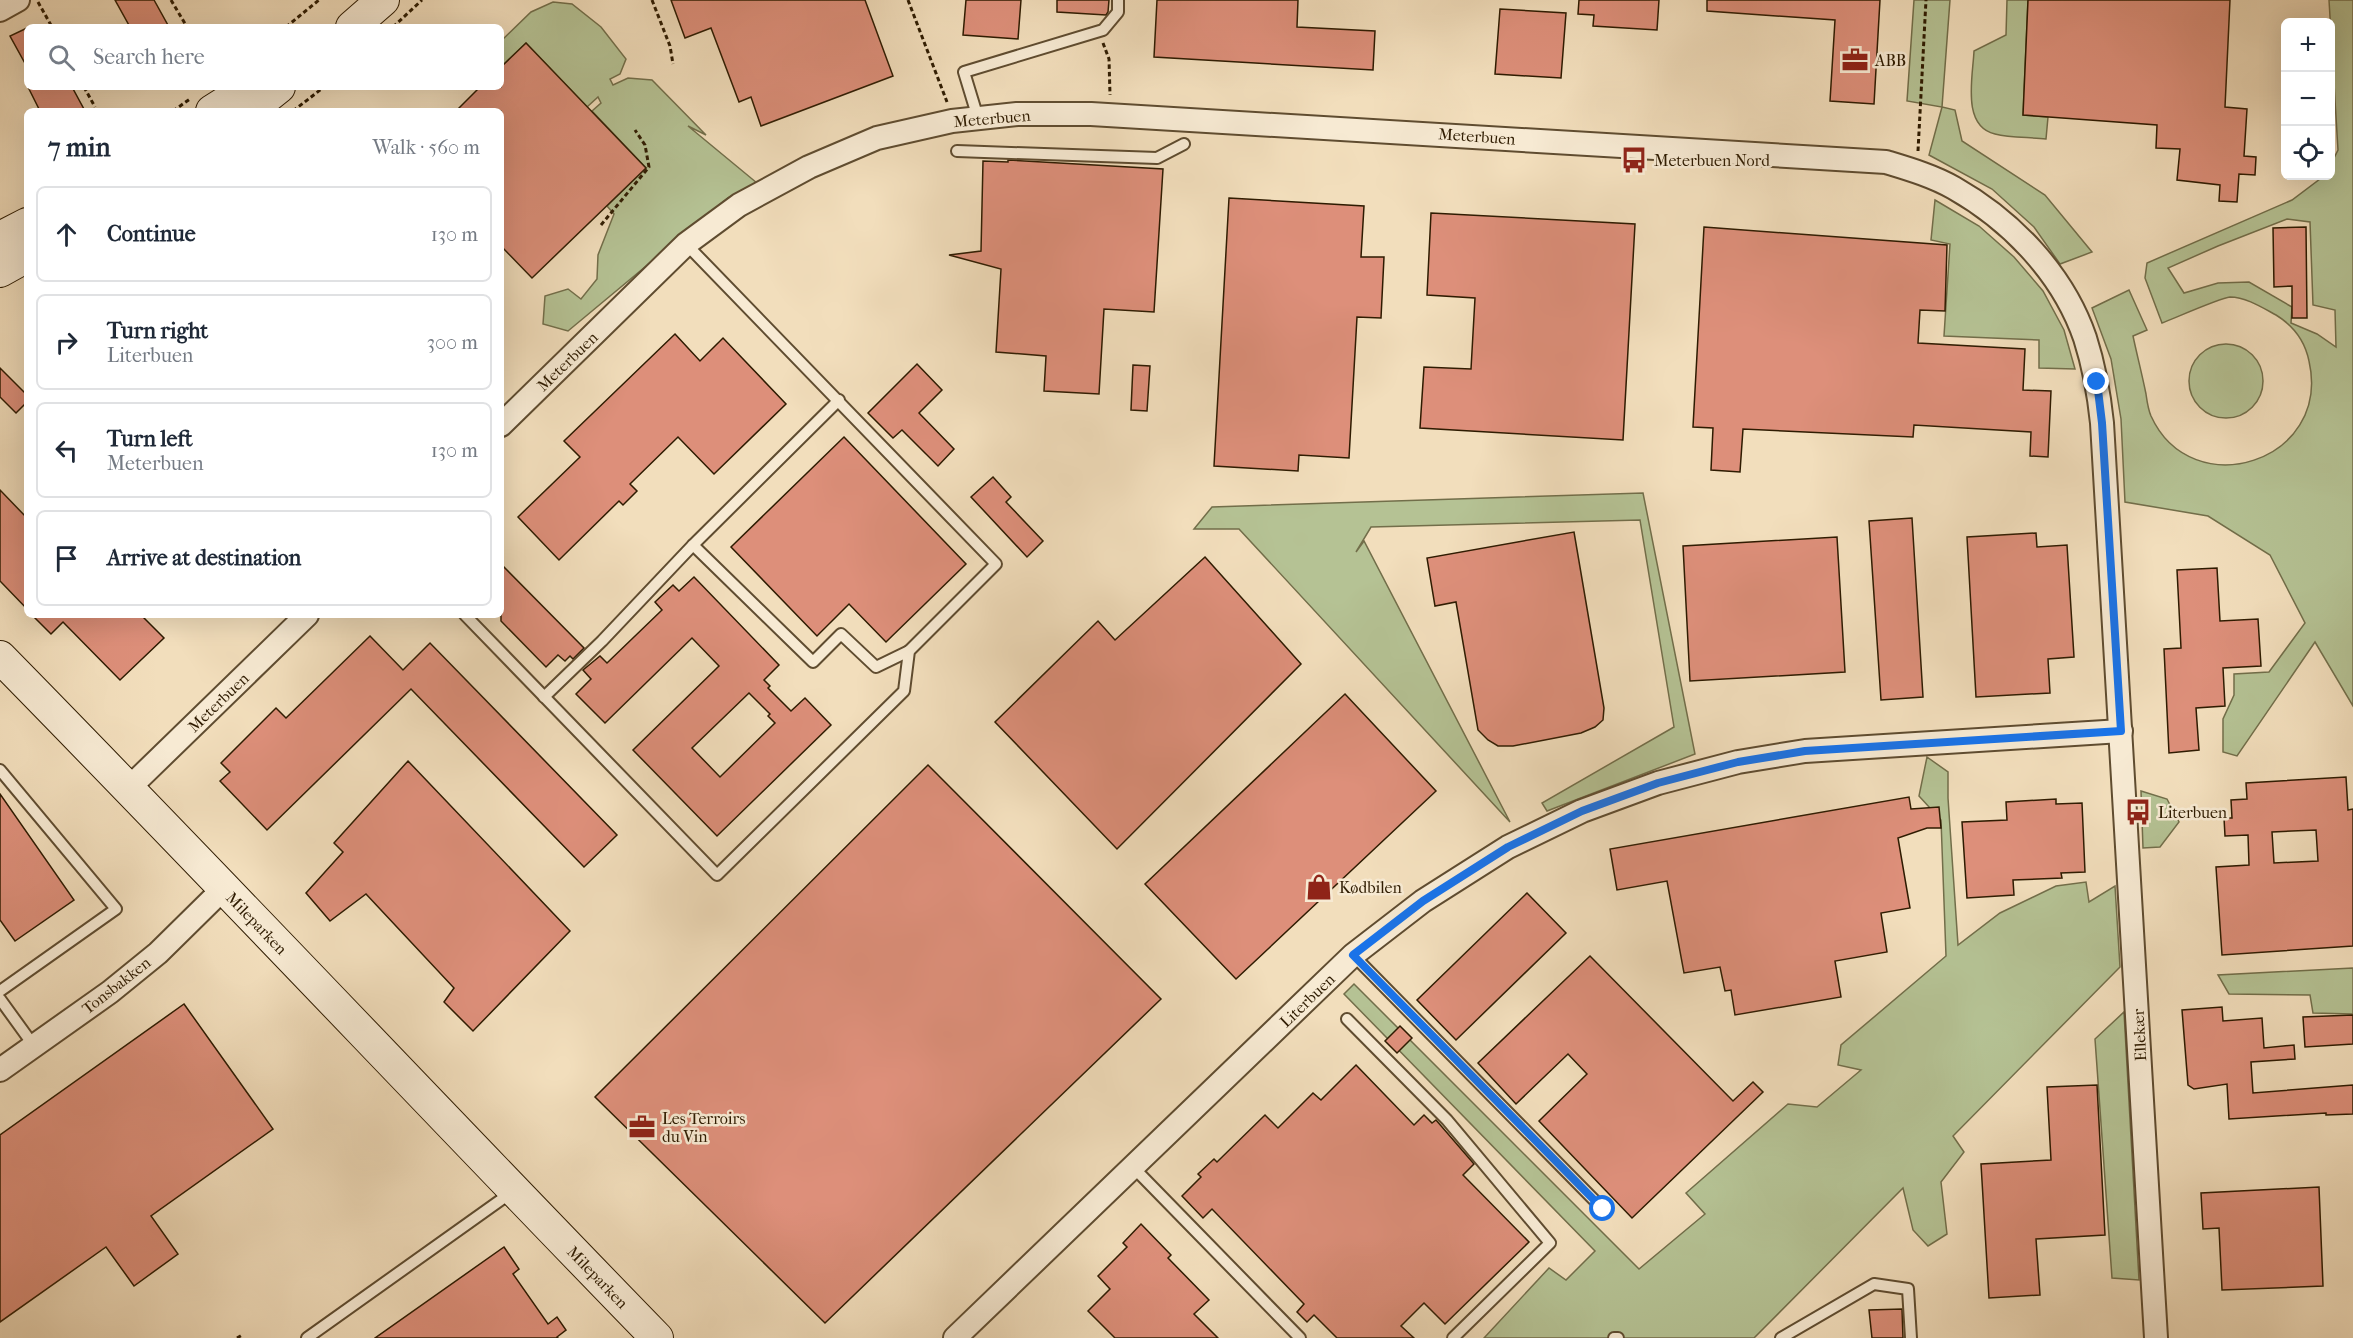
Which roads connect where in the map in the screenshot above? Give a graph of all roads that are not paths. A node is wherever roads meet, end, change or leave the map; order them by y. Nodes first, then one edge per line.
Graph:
1 (18, 0) edge
2 (357, 0) edge
3 (383, 0) edge
4 (1118, 0) edge
5 (0, 10) edge
6 (330, 24) edge
7 (355, 24) edge
8 (245, 90) edge
9 (275, 90) edge
10 (217, 108) edge
11 (253, 108) edge
12 (978, 118) junction
13 (1184, 144) dead end
14 (957, 151) dead end
15 (24, 226) edge
16 (0, 238) edge
17 (686, 244) junction
18 (24, 258) edge
19 (0, 271) edge
20 (839, 400) junction
21 (504, 422) edge
22 (693, 545) junction
23 (304, 618) edge
24 (468, 618) edge
25 (909, 651) junction
26 (0, 657) edge
27 (544, 697) junction
28 (2121, 731) junction
29 (0, 770) edge
30 (129, 788) junction
31 (224, 888) junction
32 (1353, 955) junction
33 (0, 991) edge
34 (0, 999) edge
35 (1347, 1019) dead end
36 (34, 1046) junction
37 (0, 1070) edge
38 (1133, 1167) junction
39 (513, 1191) junction
40 (1603, 1209) dead end
41 (307, 1338) edge
42 (657, 1338) edge
43 (955, 1338) edge
44 (1300, 1338) edge
45 (1453, 1338) edge
46 (1614, 1338) edge
47 (1618, 1338) edge
48 (1781, 1338) edge
49 (1911, 1338) edge
50 (2156, 1338) edge

1 - 5 street
2 - 6 street
3 - 7 street
4 - 12 lane
8 - 10 street
9 - 11 street
12 - 17 street, Meterbuen
12 - 28 street, Meterbuen
13 - 14 lane
15 - 16 street
17 - 20 lane
17 - 21 street, Meterbuen
18 - 19 street
20 - 22 lane
20 - 25 lane
22 - 25 lane
22 - 27 lane
23 - 30 street, Meterbuen
24 - 27 lane
25 - 27 lane
26 - 30 street, Mileparken
28 - 32 street, Literbuen
28 - 50 street, Ellekær
29 - 33 lane
30 - 31 street, Mileparken
31 - 36 street, Tonsbakken
31 - 39 street, Mileparken
32 - 38 street, Literbuen
32 - 40 lane
34 - 36 lane
35 - 45 lane
36 - 37 street, Tonsbakken
38 - 43 street, Literbuen
38 - 44 lane
39 - 41 lane
39 - 42 street, Mileparken
46 - 47 lane
48 - 49 lane

